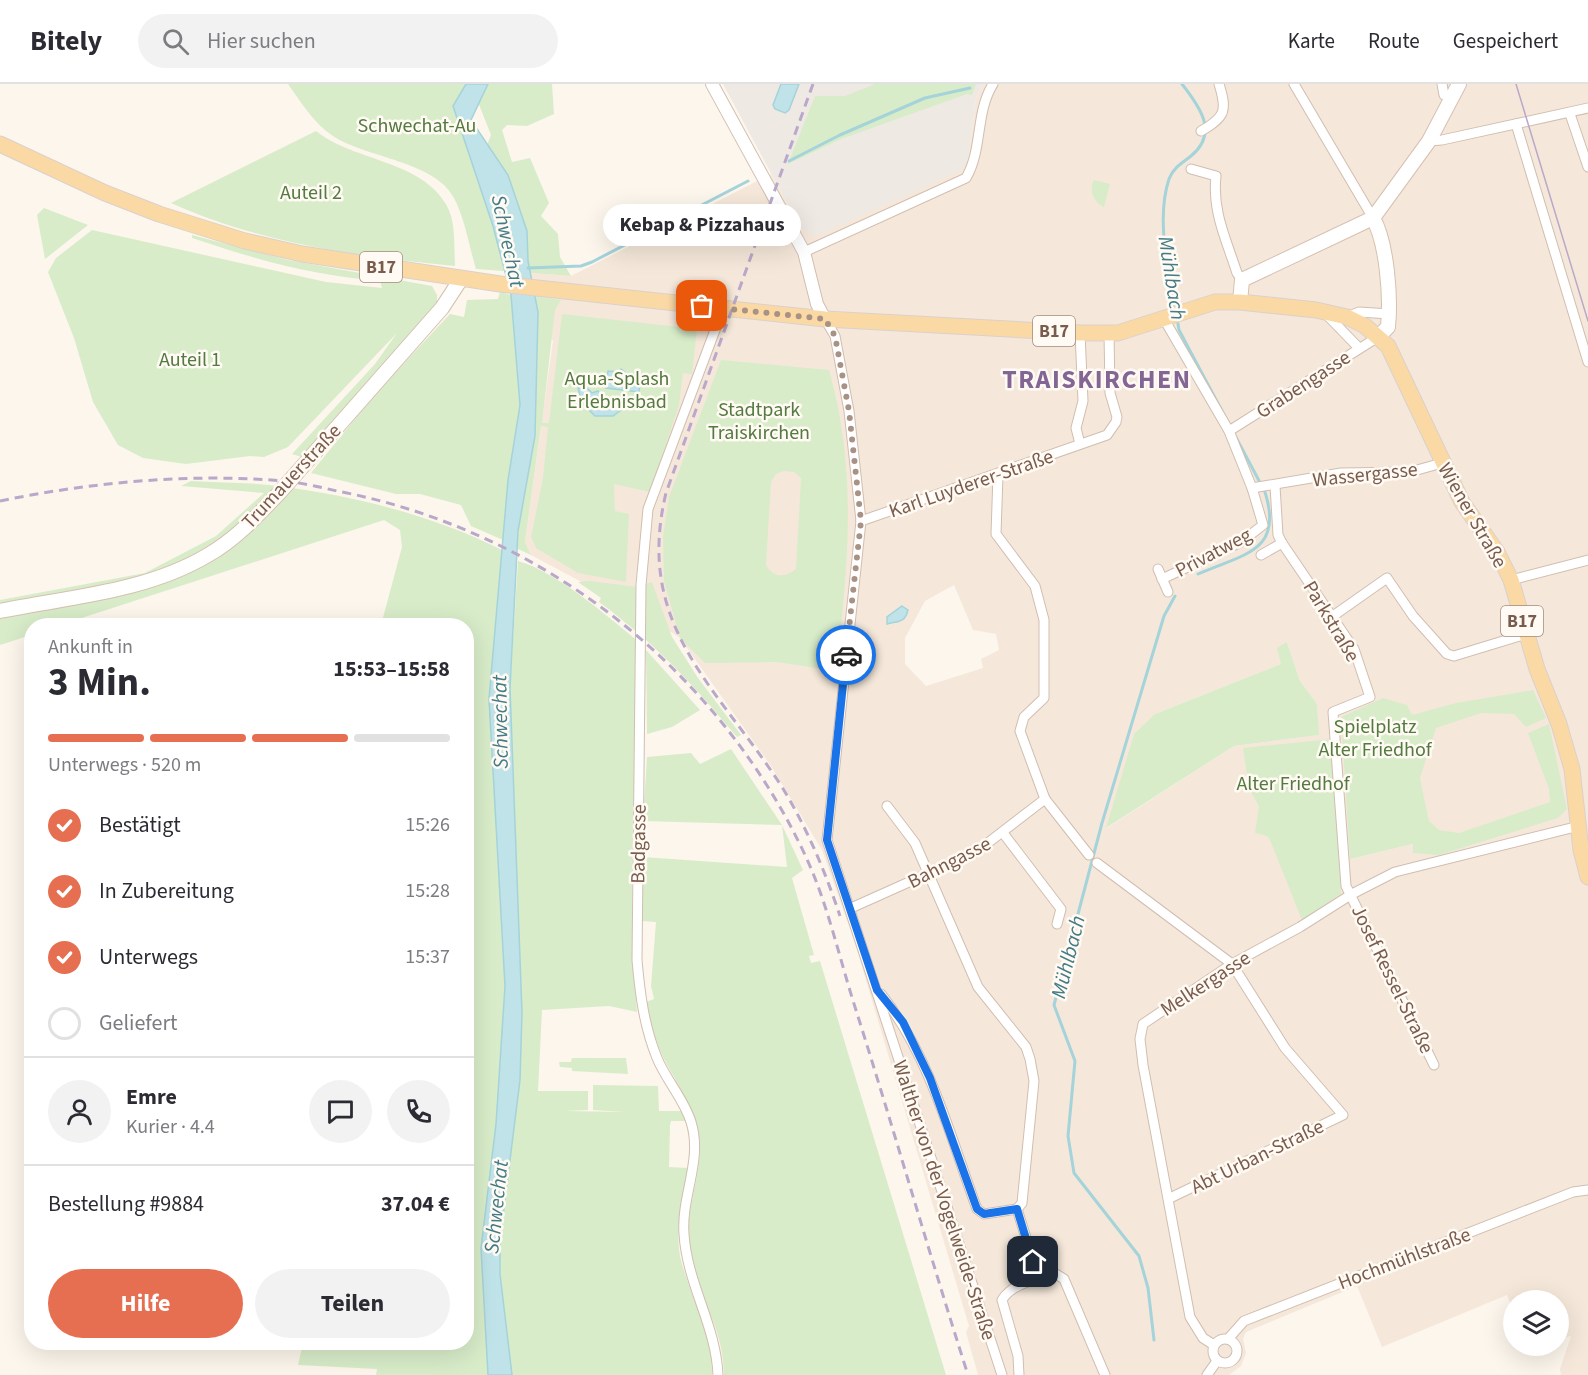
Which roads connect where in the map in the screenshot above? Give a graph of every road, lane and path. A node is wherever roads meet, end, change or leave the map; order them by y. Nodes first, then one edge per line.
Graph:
1 (712, 84) edge
2 (993, 84) edge
3 (1219, 84) edge
4 (1294, 84) edge
5 (1442, 84) edge
6 (1459, 84) edge
7 (1452, 99) junction
8 (1588, 108) edge
9 (1570, 114) junction
10 (1516, 124) junction
11 (1201, 131) dead end
12 (1429, 141) junction
13 (0, 144) edge
14 (1588, 167) edge
15 (1191, 169) dead end
16 (1372, 218) junction
17 (804, 252) junction
18 (460, 279) junction
19 (1242, 280) junction
20 (1240, 302) junction
21 (720, 308) junction
22 (1324, 312) junction
23 (1390, 314) junction
24 (1171, 316) junction
25 (1347, 317) junction
26 (825, 319) junction
27 (1080, 333) junction
28 (1378, 337) junction
29 (1108, 339) junction
30 (1359, 348) junction
31 (1588, 362) edge
32 (1232, 429) junction
33 (1080, 444) junction
34 (1442, 463) junction
35 (998, 475) junction
36 (1263, 486) junction
37 (861, 521) junction
38 (1282, 543) junction
39 (1261, 555) dead end
40 (1588, 560) edge
41 (1510, 580) junction
42 (1168, 592) dead end
43 (0, 610) edge
44 (1333, 616) junction
45 (1526, 634) junction
46 (1046, 799) junction
47 (887, 806) dead end
48 (1579, 826) junction
49 (1004, 833) junction
50 (1089, 855) dead end
51 (1097, 863) dead end
52 (929, 874) junction
53 (1588, 877) edge
54 (1352, 894) junction
55 (851, 908) junction
56 (1057, 924) dead end
57 (1232, 964) junction
58 (877, 990) junction
59 (1434, 1065) dead end
60 (1588, 1190) edge
61 (1170, 1198) junction
62 (1017, 1209) junction
63 (1039, 1279) junction
64 (1228, 1339) junction
65 (1214, 1345) junction
66 (1217, 1361) junction
67 (718, 1375) edge
68 (1002, 1375) edge
69 (1019, 1375) edge
70 (1105, 1375) edge
71 (1207, 1375) edge

1 - 17 street
2 - 17 street
3 - 11 street
4 - 16 street
5 - 7 street
6 - 7 main road
7 - 12 main road
8 - 9 street
9 - 10 street
9 - 14 street
10 - 12 street
10 - 31 street
12 - 16 main road
13 - 18 main road, B17
15 - 19 street
16 - 19 main road
16 - 23 main road
17 - 26 street
18 - 21 main road, B17
18 - 43 main road, Trumauerstraße
19 - 20 main road
20 - 22 main road, B17
20 - 24 main road, B17
21 - 26 main road, B17
21 - 67 street, Badgasse
22 - 25 main road, B17
22 - 30 street
23 - 25 street
23 - 28 main road
24 - 29 main road, B17
24 - 32 street
25 - 28 main road, B17
26 - 27 main road, B17
26 - 37 street, Walther von der Vogelweide-Straße
27 - 29 main road, B17
27 - 33 street
28 - 30 street, Grabengasse
28 - 34 main road, Wiener Straße / B17
29 - 33 street, Karl Luyderer-Straße
30 - 32 street, Grabengasse
32 - 36 street
33 - 35 street, Karl Luyderer-Straße
34 - 36 street, Wassergasse
34 - 41 main road, Wiener Straße / B17
35 - 37 street, Karl Luyderer-Straße
35 - 46 street
36 - 38 street
36 - 42 street, Privatweg
37 - 55 street, Walther von der Vogelweide-Straße
38 - 39 street
38 - 44 street, Parkstraße
40 - 41 street
41 - 45 main road, Wiener Straße / B17
44 - 45 street
44 - 54 street, Parkstraße
45 - 48 main road, Wiener Straße / B17
46 - 49 street, Bahngasse
46 - 50 street
47 - 52 street
48 - 53 main road, Wiener Straße / B17
48 - 54 street, Melkergasse
49 - 52 street, Bahngasse
49 - 56 street
51 - 57 street
52 - 55 street, Bahngasse
52 - 62 street
54 - 57 street, Melkergasse
54 - 59 street, Josef Ressel-Straße
55 - 58 street, Walther von der Vogelweide-Straße
57 - 61 street, Melkergasse
57 - 61 street, Abt Urban-Straße
58 - 62 street, Walther von der Vogelweide-Straße
58 - 68 street, Walther von der Vogelweide-Straße
60 - 64 street, Hochmühlstraße
61 - 65 street, Melkergasse
62 - 63 street
63 - 69 street, Walther von der Vogelweide-Straße
63 - 70 street
64 - 65 street, Hochmühlstraße
64 - 66 street
65 - 66 street
66 - 71 street

